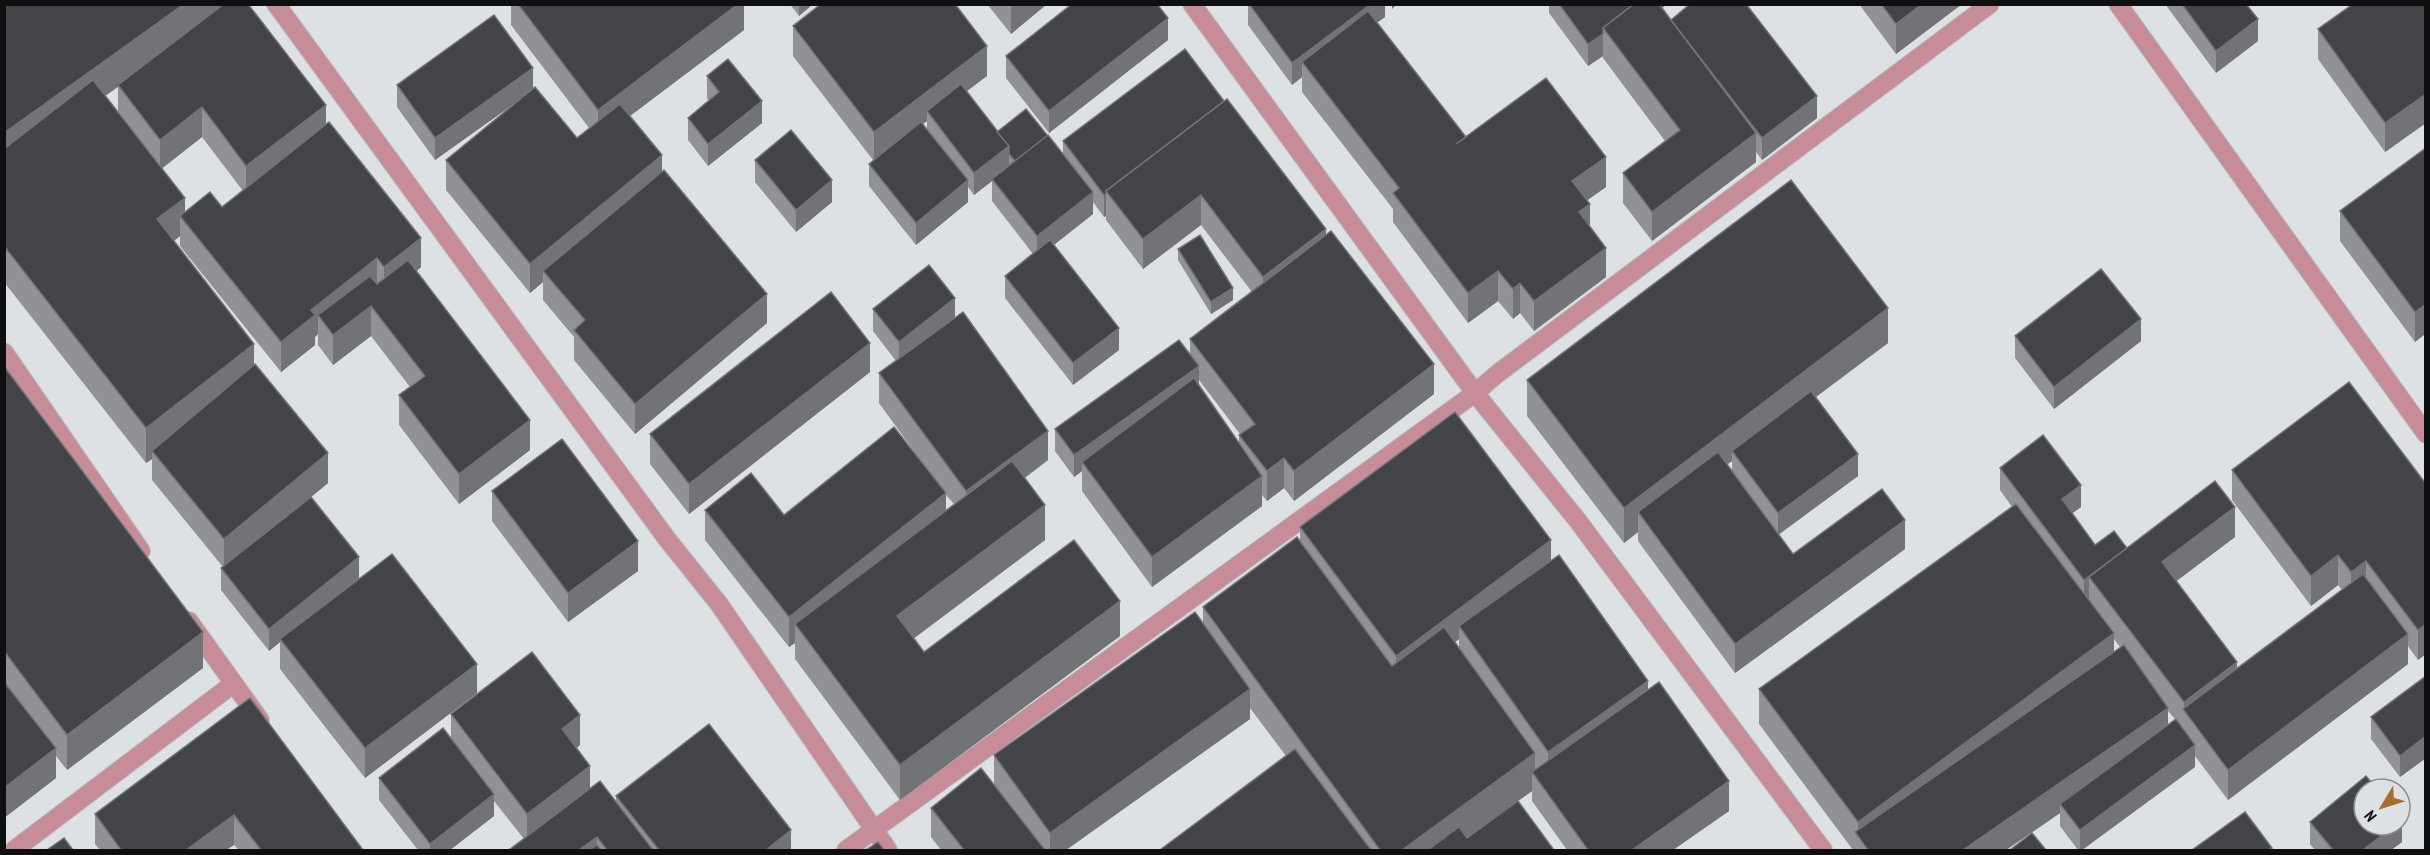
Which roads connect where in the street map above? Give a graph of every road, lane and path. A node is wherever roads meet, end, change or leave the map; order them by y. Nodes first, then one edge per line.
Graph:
1 (276, 4) edge
2 (1192, 4) edge
3 (1990, 4) edge
4 (2118, 4) edge
5 (4, 352) edge
6 (1475, 393) junction
7 (2426, 434) edge
8 (152, 567) edge
9 (179, 606) edge
10 (233, 684) junction
11 (268, 730) edge
12 (874, 831) junction
13 (14, 850) edge
14 (846, 850) edge
15 (888, 850) edge
16 (1823, 850) edge

1 - 12 street
2 - 6 street
3 - 6 street
4 - 7 street
5 - 8 street
6 - 12 street
6 - 16 street
9 - 10 street
10 - 11 street
10 - 13 street
12 - 14 street
12 - 15 street

